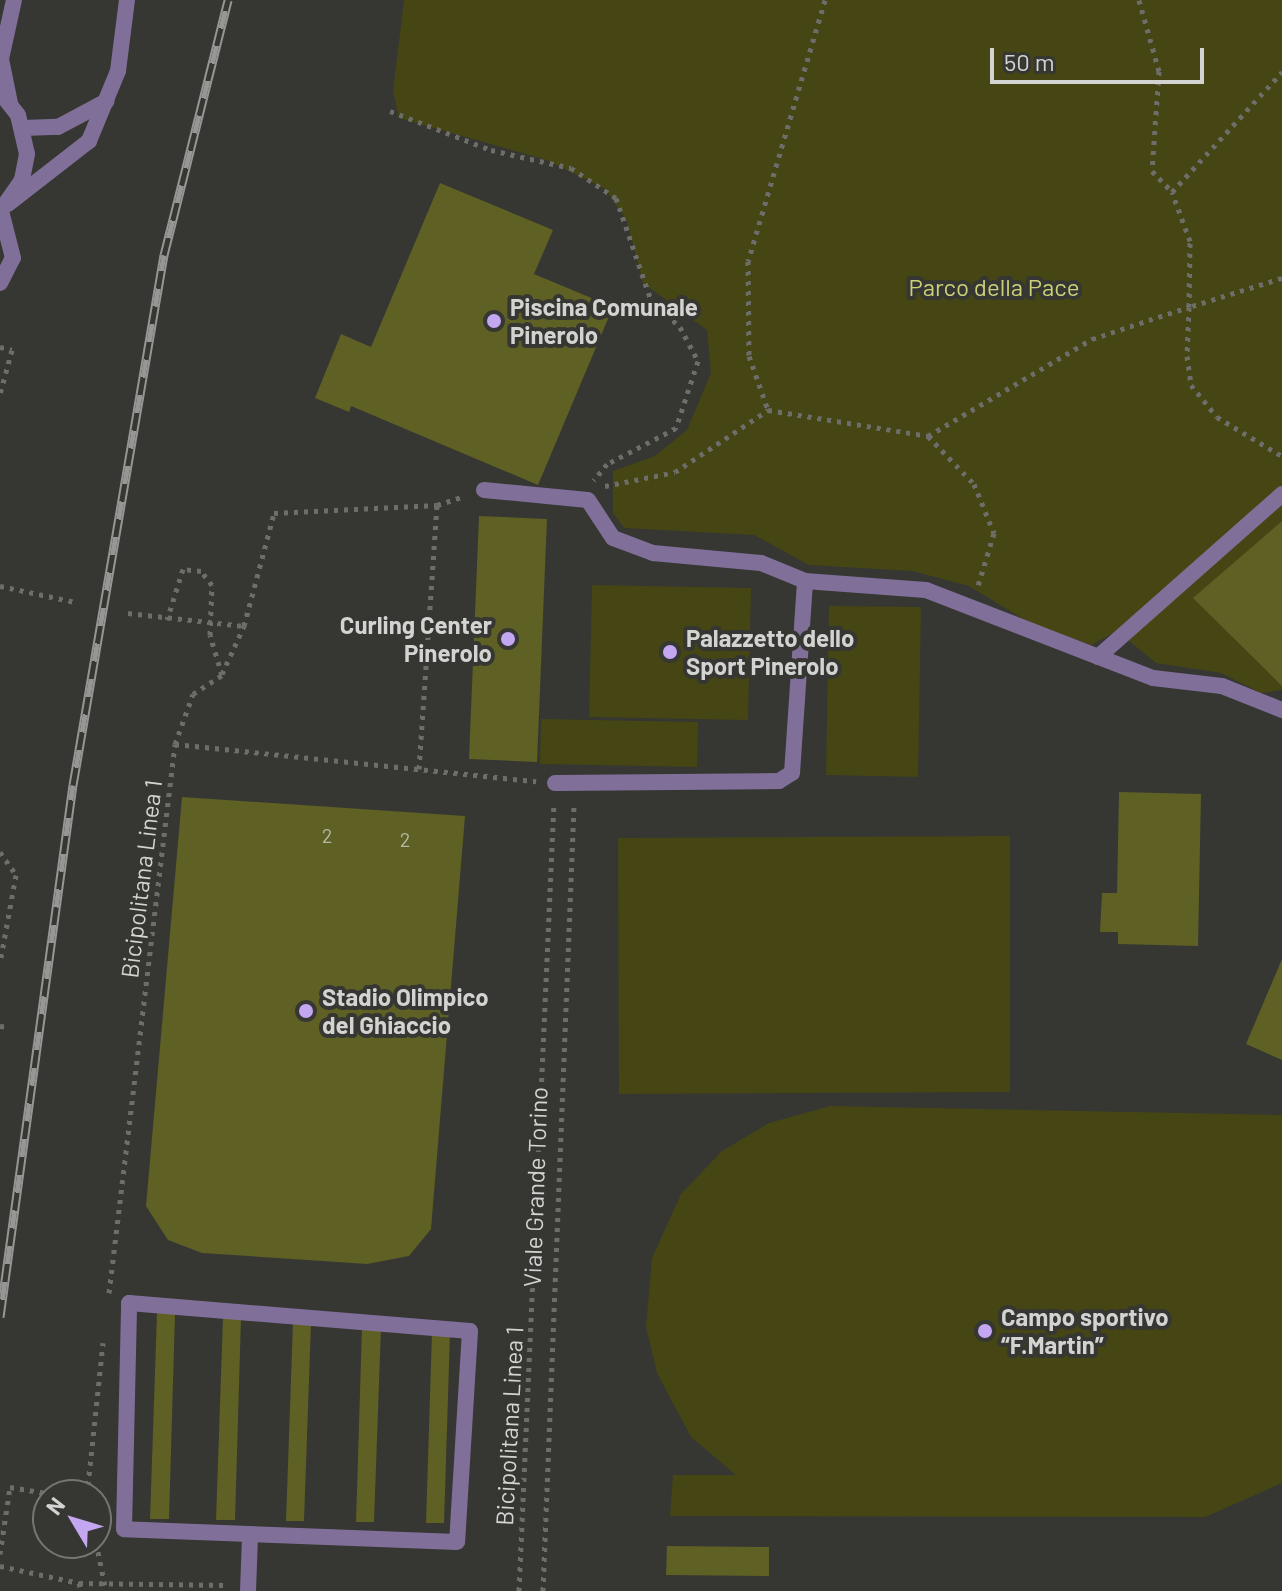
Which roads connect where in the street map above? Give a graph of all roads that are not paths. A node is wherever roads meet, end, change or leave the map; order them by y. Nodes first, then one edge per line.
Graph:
1 (14, 0) edge
2 (127, 0) edge
3 (5, 98) edge
4 (107, 101) junction
5 (23, 128) junction
6 (3, 209) edge
7 (0, 283) edge
8 (484, 490) road end
9 (1282, 494) edge
10 (805, 581) junction
11 (1098, 657) junction
12 (1282, 710) edge
13 (555, 783) road end
14 (250, 1536) junction
15 (246, 1591) edge

1 - 3 street
2 - 4 street
3 - 5 street
4 - 5 street
4 - 6 street
5 - 6 street
6 - 7 street
8 - 10 street
9 - 11 street
10 - 11 street
10 - 13 street
11 - 12 street
14 - 14 street
14 - 15 street

